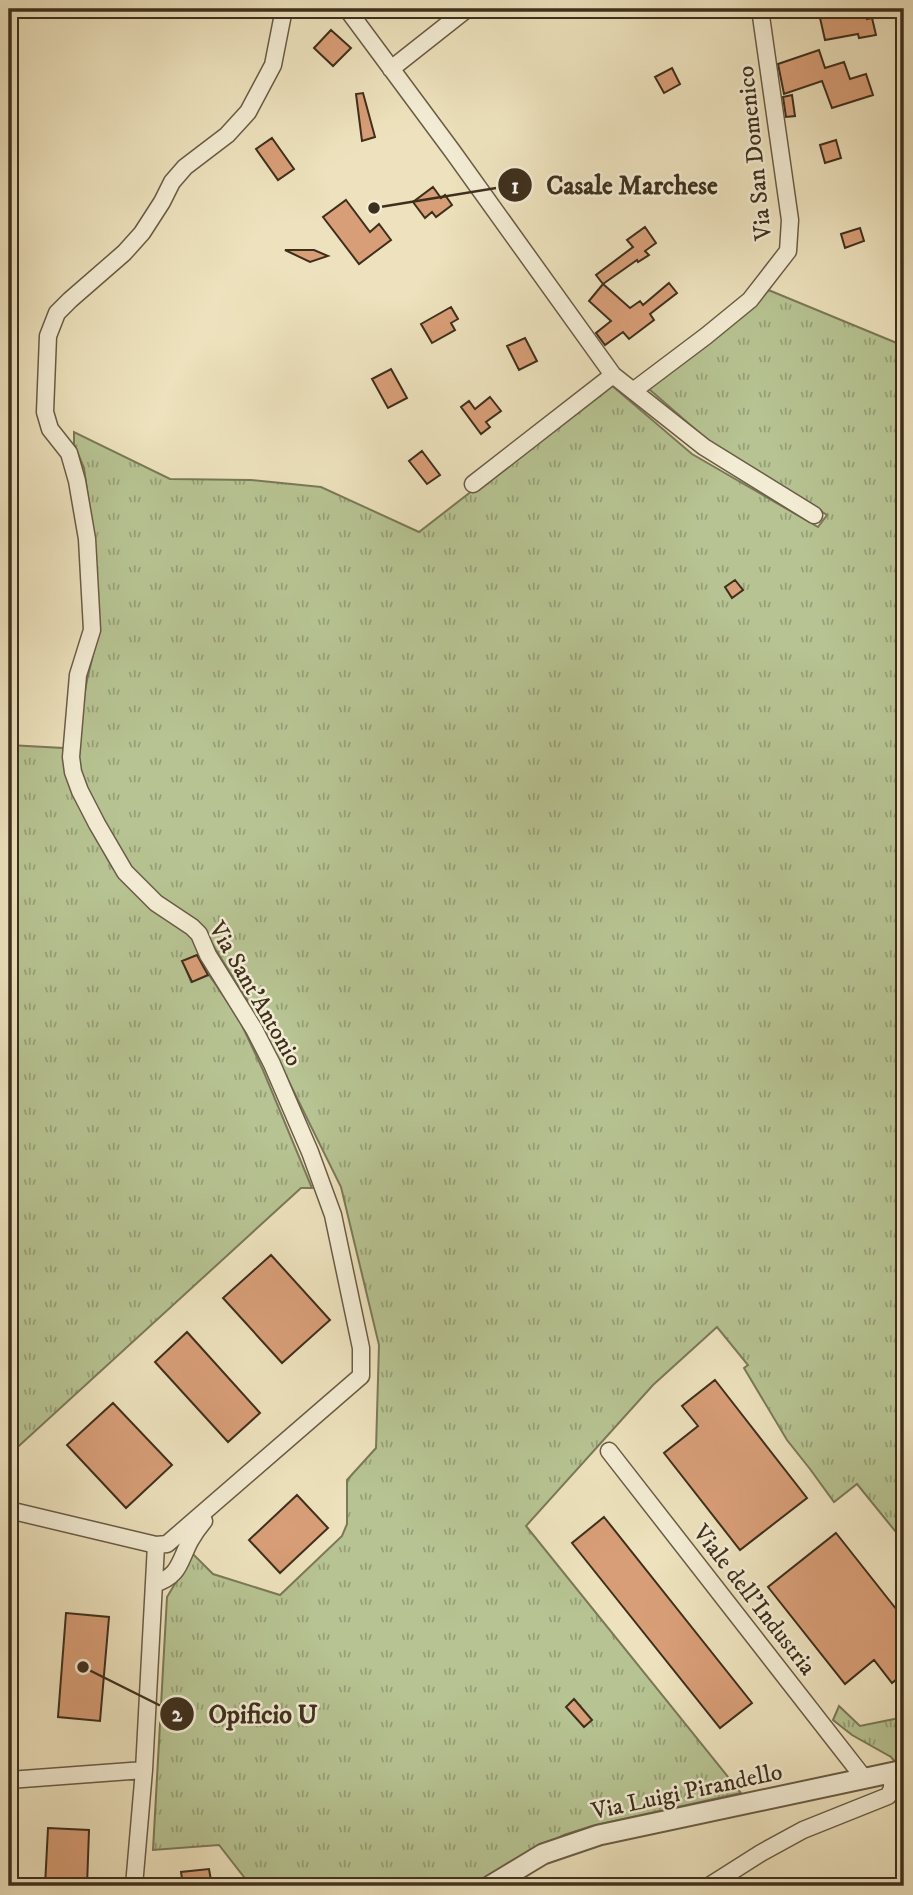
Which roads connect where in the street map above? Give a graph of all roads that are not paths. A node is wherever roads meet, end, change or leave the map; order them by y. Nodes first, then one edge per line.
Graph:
1 (284, 9) edge
2 (347, 9) edge
3 (467, 9) edge
4 (760, 9) edge
5 (391, 69) junction
6 (613, 375) junction
7 (633, 391) junction
8 (473, 484) dead end
9 (814, 515) dead end
10 (609, 1451) dead end
11 (220, 1499) junction
12 (9, 1510) edge
13 (161, 1544) junction
14 (183, 1556) junction
15 (154, 1584) junction
16 (144, 1769) junction
17 (898, 1771) edge
18 (864, 1778) junction
19 (9, 1780) edge
20 (134, 1886) edge
21 (489, 1886) edge
22 (709, 1886) edge

1 - 11 street, Via Sant'Antonio
2 - 5 street
3 - 5 street
4 - 7 street, Via San Domenico
5 - 6 street
6 - 7 street
6 - 8 street
7 - 9 street
10 - 18 street, Viale dell'Industria
11 - 13 street
11 - 14 street
12 - 13 street
13 - 14 street
13 - 15 street
14 - 15 street
15 - 16 street
16 - 19 street
16 - 20 street
17 - 18 street, Via Luigi Pirandello
17 - 22 street
18 - 21 street, Via Luigi Pirandello

